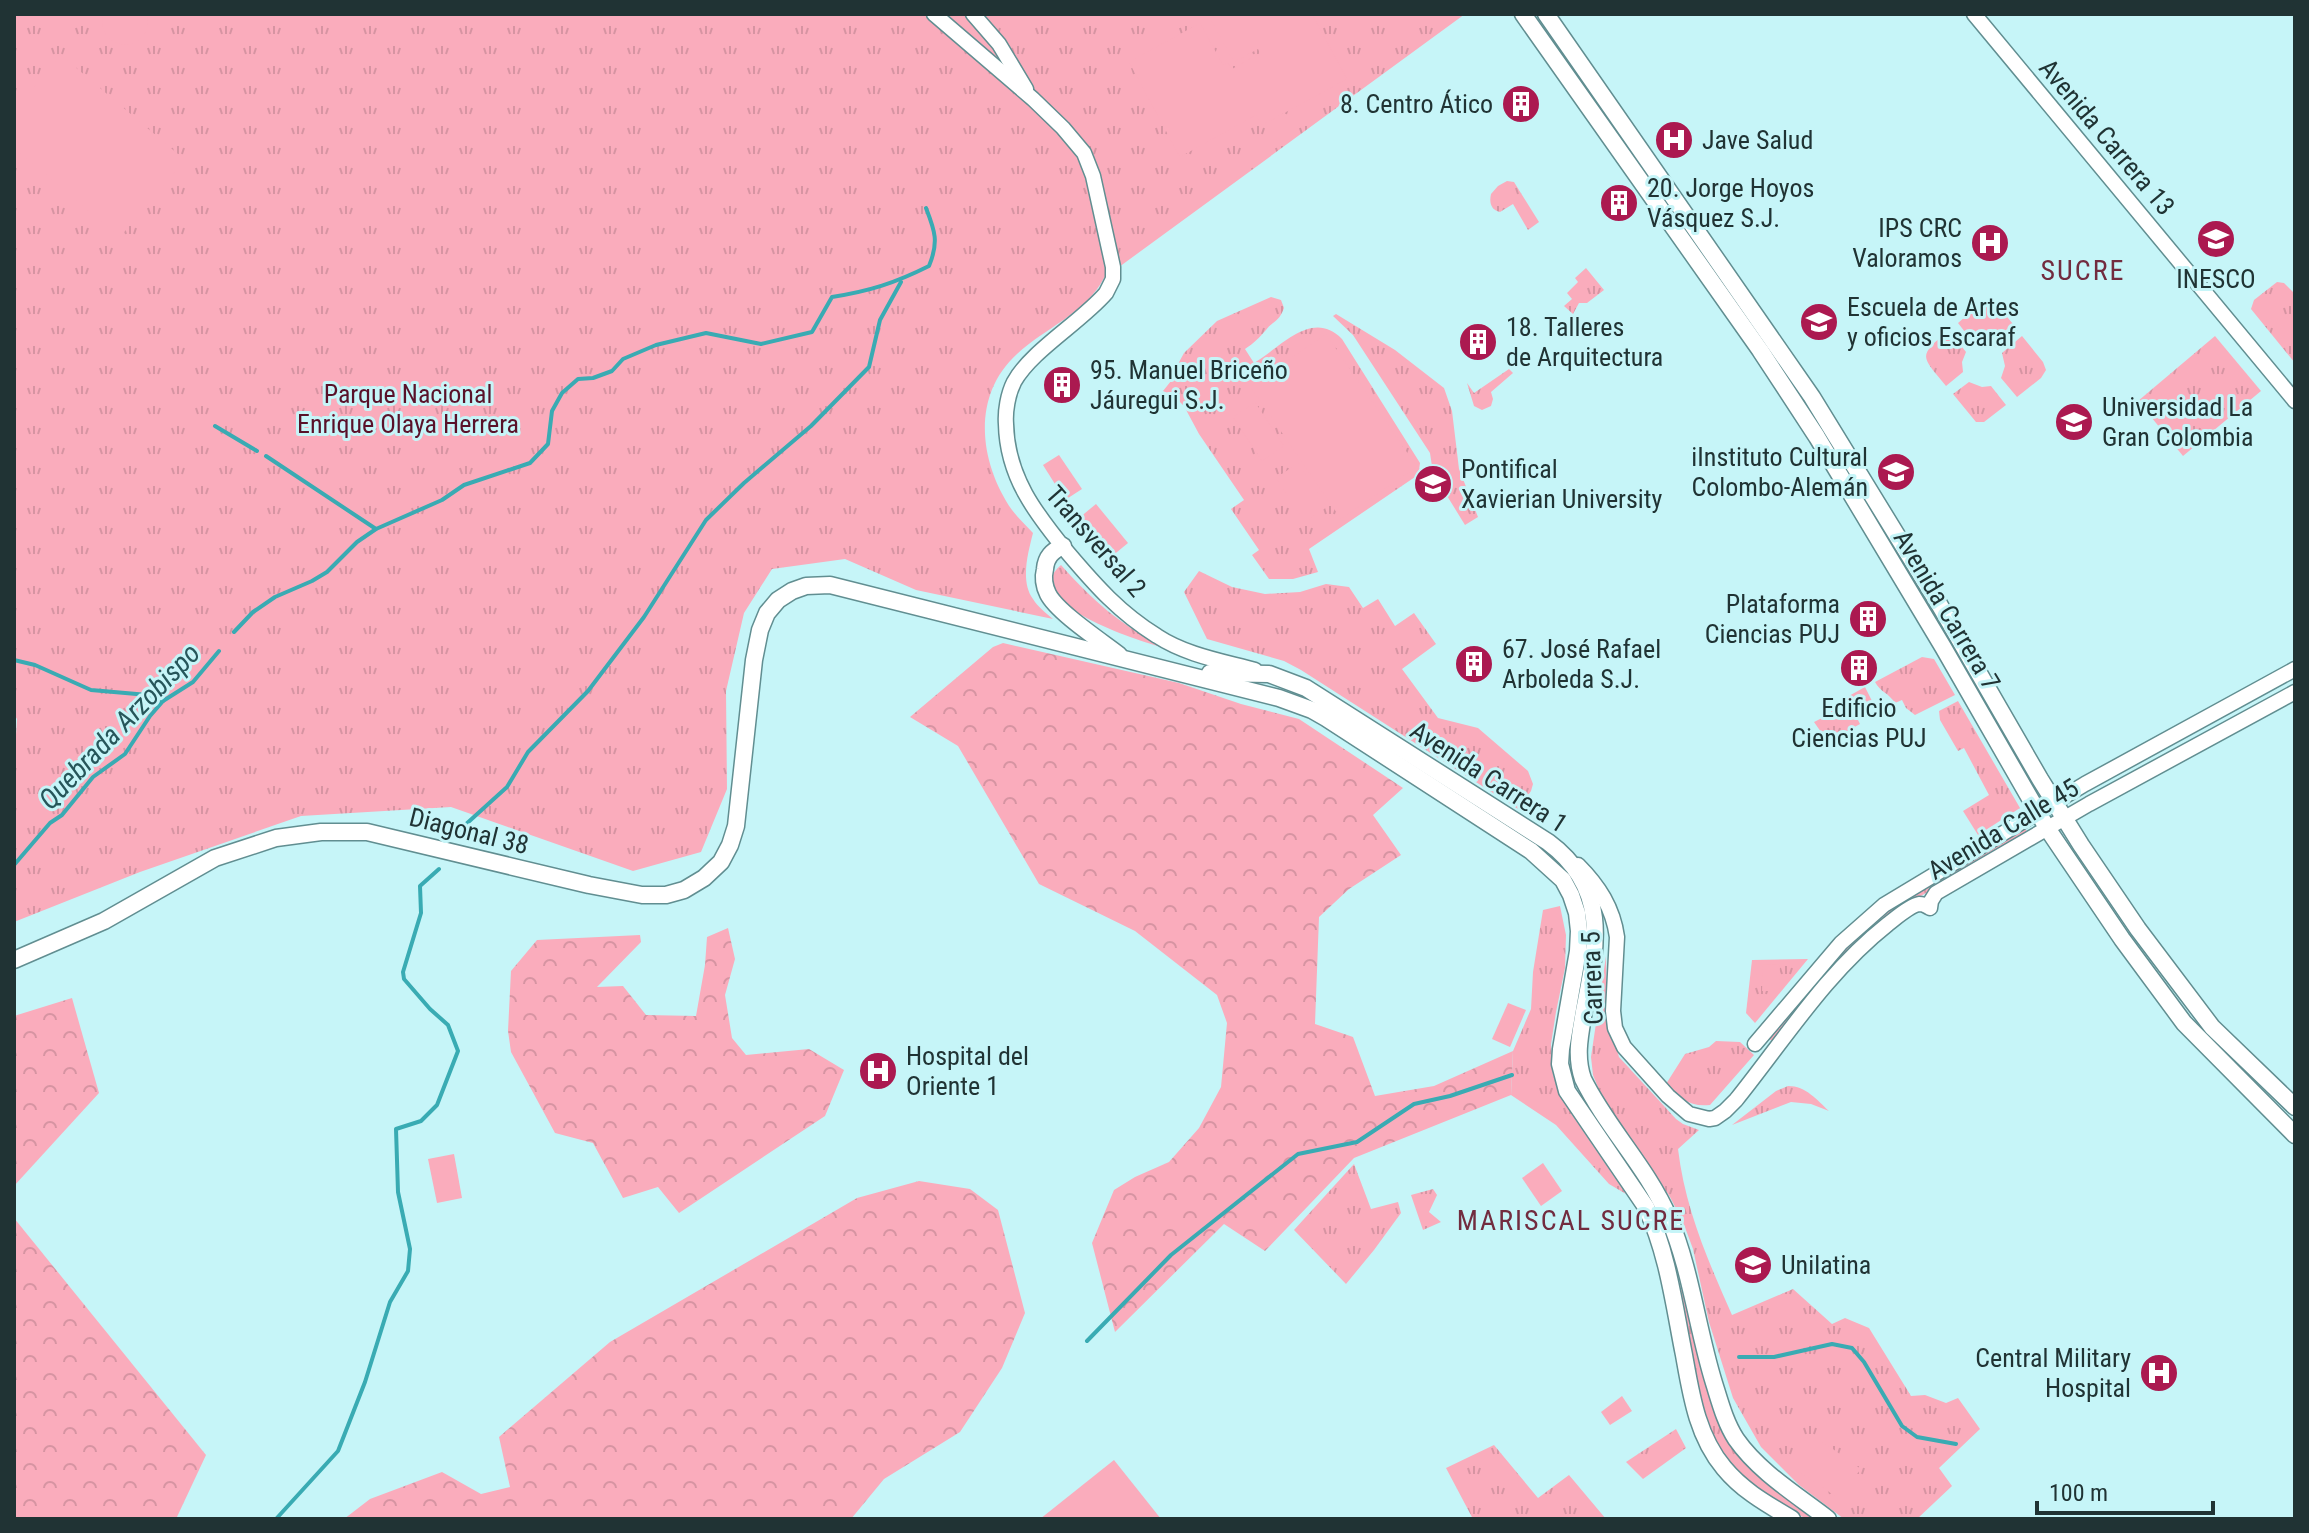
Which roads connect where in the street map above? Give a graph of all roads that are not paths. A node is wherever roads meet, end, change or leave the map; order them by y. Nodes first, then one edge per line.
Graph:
1 (934, 14) edge
2 (973, 14) edge
3 (1523, 14) edge
4 (1546, 14) edge
5 (1974, 14) edge
6 (1033, 99) junction
7 (2295, 401) edge
8 (1063, 546) junction
9 (1122, 658) junction
10 (754, 660) joint
11 (2295, 669) edge
12 (1181, 672) junction
13 (1269, 674) junction
14 (2295, 692) edge
15 (2055, 802) junction
16 (2038, 812) junction
17 (2065, 818) junction
18 (2047, 828) junction
19 (1561, 852) junction
20 (14, 960) edge
21 (1755, 1044) dead end
22 (2295, 1107) edge
23 (1715, 1118) joint
24 (2295, 1135) edge
25 (1792, 1519) edge
26 (1828, 1519) edge

1 - 6 main road
2 - 6 main road
3 - 16 main road, Avenida Carrera 7
4 - 15 main road, Avenida Carrera 7
5 - 7 main road, Avenida Carrera 13
6 - 8 main road, Transversal 2
8 - 9 main road
8 - 13 main road, Transversal 2
9 - 10 main road, Avenida Carrera 1
9 - 12 main road, Avenida Carrera 1
10 - 20 main road, Diagonal 38
11 - 15 main road, Avenida Calle 45
12 - 13 main road, Avenida Carrera 1
12 - 25 main road, Avenida Carrera 1
13 - 19 main road, Avenida Carrera 1
14 - 17 main road, Avenida Calle 45
15 - 16 main road, Avenida Calle 45
15 - 17 main road, Avenida Carrera 7
16 - 18 main road, Avenida Carrera 7
16 - 21 main road, Avenida Calle 45
17 - 18 main road, Avenida Calle 45
17 - 22 main road, Avenida Carrera 7
18 - 23 main road, Avenida Calle 45
18 - 24 main road, Avenida Carrera 7
19 - 23 main road, Carrera 5
19 - 26 main road, Avenida Carrera 1

